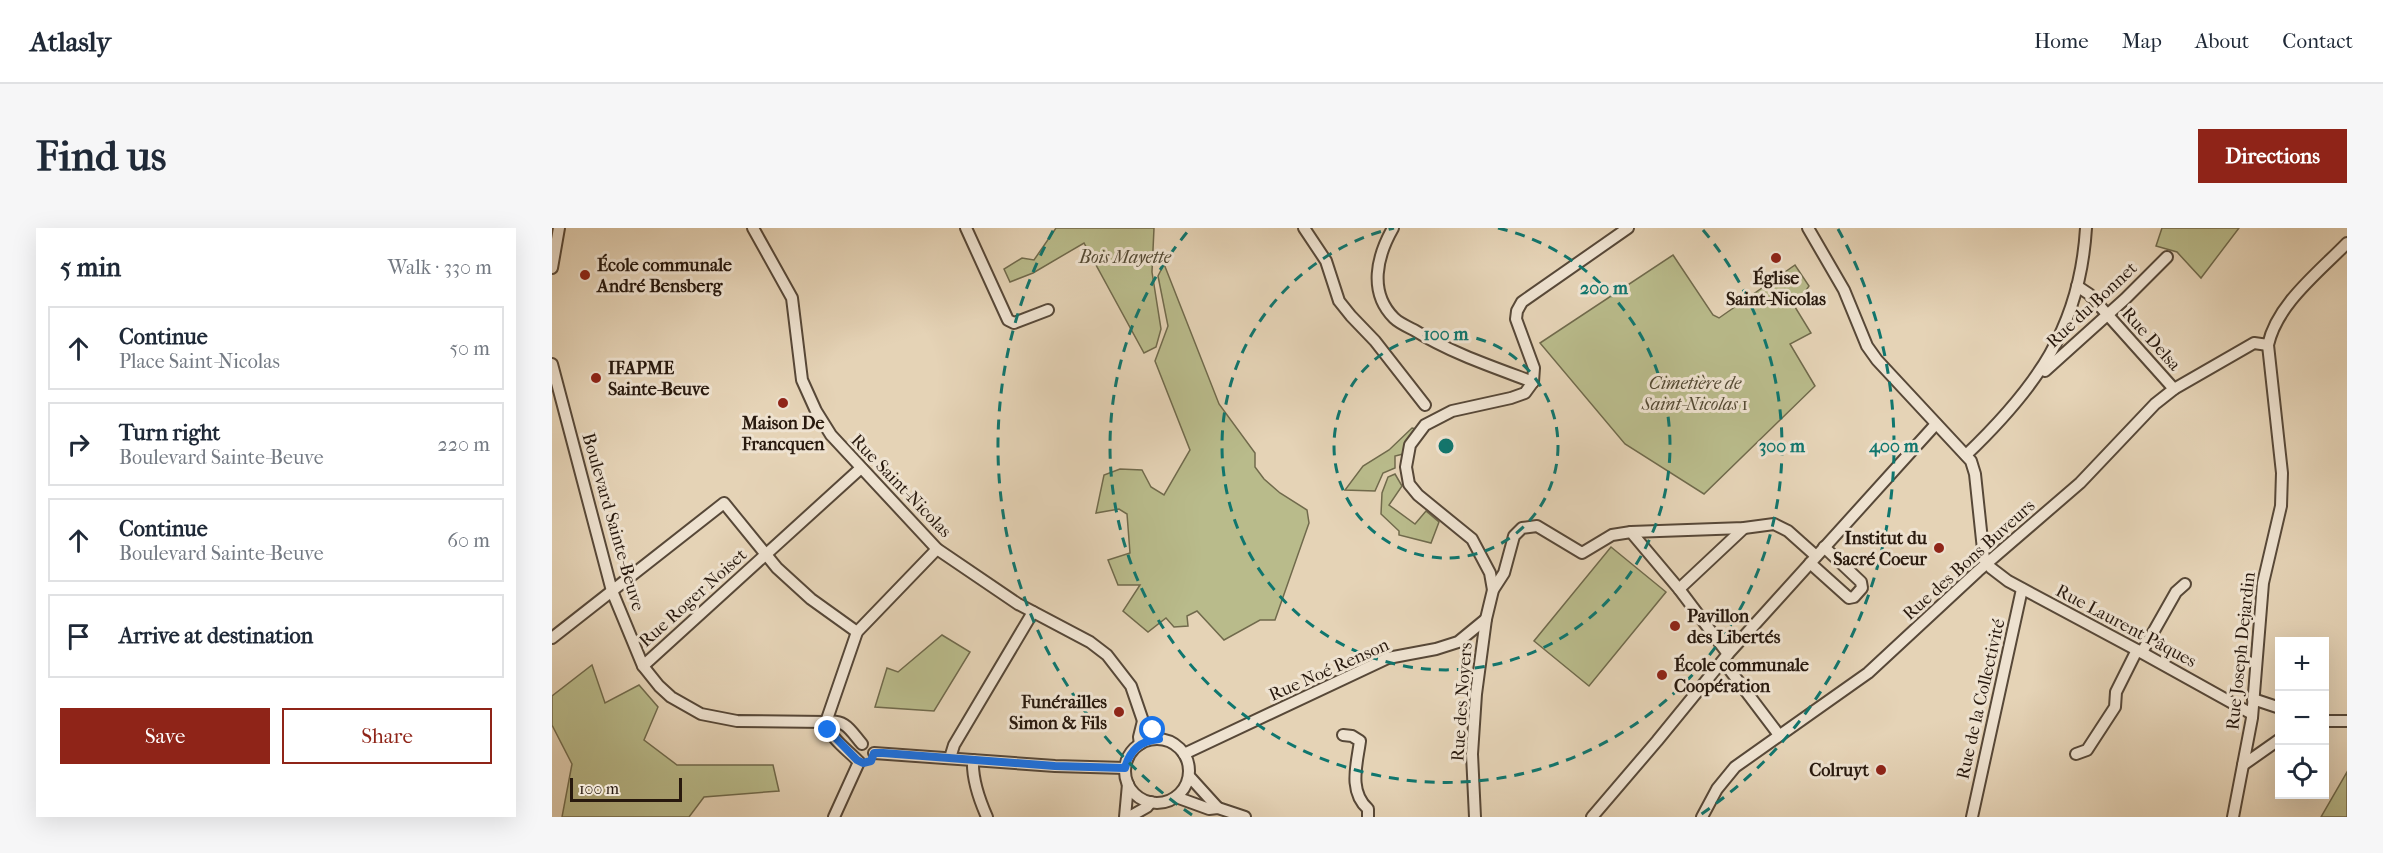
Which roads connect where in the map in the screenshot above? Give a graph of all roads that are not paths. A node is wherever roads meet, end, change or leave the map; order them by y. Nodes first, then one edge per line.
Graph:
1 (559, 228) edge
2 (753, 228) edge
3 (966, 228) edge
4 (1304, 228) edge
5 (1393, 228) edge
6 (1628, 228) edge
7 (1808, 228) edge
8 (2086, 228) edge
9 (2347, 243) edge
10 (2167, 257) dead end
11 (552, 268) edge
12 (2077, 286) junction
13 (1048, 310) dead end
14 (2107, 315) junction
15 (2268, 345) junction
16 (552, 364) edge
17 (2037, 376) junction
18 (1533, 382) junction
19 (2174, 389) junction
20 (1425, 405) dead end
21 (1936, 424) junction
22 (1966, 455) junction
23 (861, 468) junction
24 (1744, 528) junction
25 (1631, 532) junction
26 (937, 549) junction
27 (765, 555) junction
28 (1817, 555) junction
29 (1987, 564) junction
30 (2185, 584) dead end
31 (1679, 589) junction
32 (2022, 589) junction
33 (1493, 590) junction
34 (612, 591) junction
35 (1033, 612) junction
36 (1486, 619) junction
37 (857, 632) junction
38 (552, 638) edge
39 (2140, 651) junction
40 (1726, 658) junction
41 (643, 666) junction
42 (2253, 699) junction
43 (2275, 706) edge
44 (2252, 714) junction
45 (1143, 721) junction
46 (826, 722) junction
47 (1343, 735) dead end
48 (1779, 735) junction
49 (1159, 739) junction
50 (2275, 743) edge
51 (862, 744) junction
52 (1140, 744) junction
53 (874, 753) junction
54 (1184, 754) junction
55 (2076, 754) dead end
56 (950, 758) junction
57 (857, 759) junction
58 (973, 760) junction
59 (2243, 765) junction
60 (1125, 768) junction
61 (1189, 776) junction
62 (1128, 784) junction
63 (1176, 797) junction
64 (1151, 802) junction
65 (1218, 808) junction
66 (834, 817) edge
67 (987, 817) edge
68 (1125, 817) edge
69 (1130, 817) edge
70 (1245, 817) edge
71 (1368, 817) edge
72 (1475, 817) edge
73 (1592, 817) edge
74 (1702, 817) edge
75 (1972, 817) edge
76 (2233, 817) edge

1 - 11 street
2 - 23 street, Rue Saint-Nicolas
3 - 13 street
4 - 20 street
5 - 18 street
6 - 18 street
7 - 21 street
8 - 12 street, Rue du Bonnet
9 - 15 street
10 - 14 street, Rue du Bonnet
12 - 14 street, Rue Delsa
12 - 17 street, Rue du Bonnet
14 - 17 street, Rue du Bonnet
14 - 19 street, Rue Delsa
15 - 19 street, Rue des Bons Buveurs
15 - 42 street, Rue Joseph Dejardin
16 - 34 street, Boulevard Sainte-Beuve
17 - 22 street, Rue du Bonnet
18 - 33 street
19 - 29 street, Rue des Bons Buveurs
21 - 22 street
21 - 28 street
22 - 29 street
23 - 26 street, Rue Saint-Nicolas
23 - 27 street, Rue Roger Noiset
24 - 25 street
24 - 28 street
24 - 31 street
25 - 31 street
25 - 33 street, Rue des Noyers
26 - 35 street, Rue Saint-Nicolas
26 - 37 street
27 - 34 street
27 - 37 street
27 - 41 street, Rue Roger Noiset
28 - 40 street
29 - 32 street, Rue Laurent Pâques
29 - 48 street, Rue des Bons Buveurs
30 - 39 street
31 - 40 street
32 - 39 street, Rue Laurent Pâques
32 - 75 street, Rue de la Collectivité
33 - 36 street, Rue des Noyers
34 - 38 street
34 - 41 street, Boulevard Sainte-Beuve
35 - 45 street, Rue Saint-Nicolas
35 - 56 street
36 - 54 street, Rue Noé Renson
36 - 72 street, Rue des Noyers
37 - 46 street
39 - 44 street, Rue Laurent Pâques
39 - 55 street
40 - 48 street
40 - 73 street
41 - 46 street, Boulevard Sainte-Beuve
42 - 43 street
42 - 44 street, Rue Joseph Dejardin
44 - 59 street, Rue Joseph Dejardin
45 - 49 street, Rue Saint-Nicolas
45 - 52 street, Rue Saint-Nicolas
46 - 51 street, Boulevard Sainte-Beuve
46 - 57 street
47 - 71 street
48 - 74 street, Rue des Bons Buveurs
49 - 52 street
49 - 54 street
50 - 59 street
51 - 53 street
51 - 57 street
52 - 60 street
53 - 56 street
53 - 57 street
54 - 61 street
56 - 58 street
57 - 66 street
58 - 60 street
58 - 67 street
59 - 76 street, Rue Joseph Dejardin
60 - 62 street
61 - 63 street
61 - 65 street
62 - 64 street
62 - 68 street
63 - 64 street
63 - 65 street
64 - 69 street
65 - 70 street

